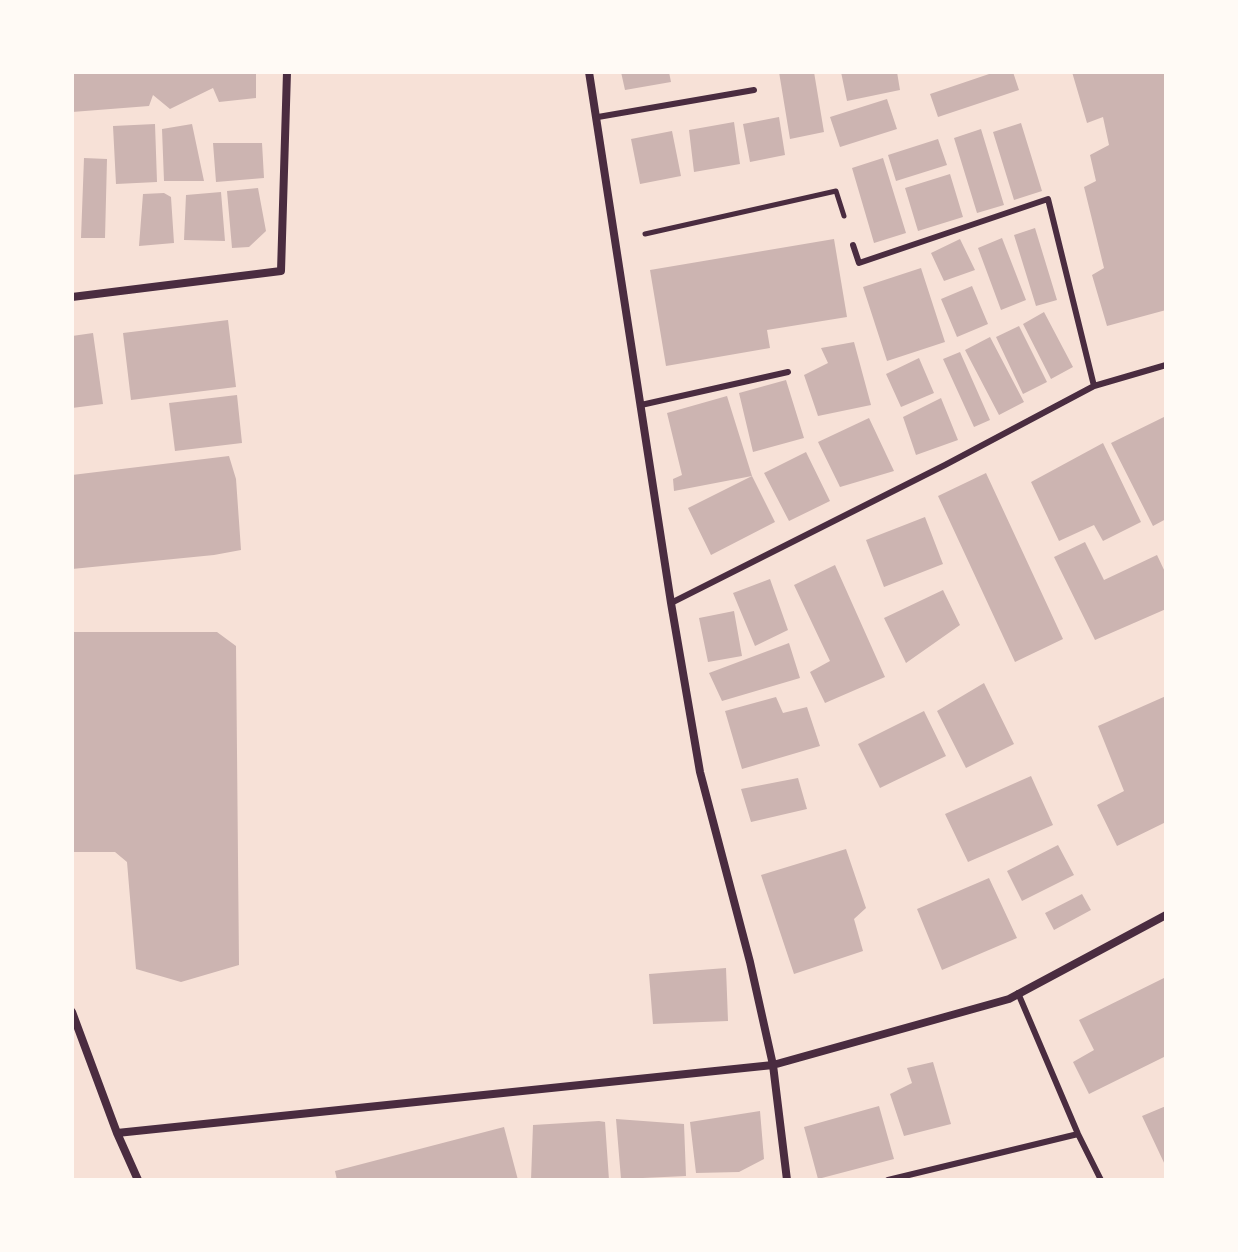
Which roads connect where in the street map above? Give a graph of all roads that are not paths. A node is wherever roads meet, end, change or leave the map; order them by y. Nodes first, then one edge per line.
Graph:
1 (287, 72) edge
2 (589, 72) edge
3 (754, 90) dead end
4 (598, 117) junction
5 (853, 245) road end
6 (72, 297) edge
7 (1166, 365) edge
8 (788, 372) dead end
9 (1094, 386) junction
10 (641, 405) junction
11 (671, 603) junction
12 (1166, 915) edge
13 (1018, 993) junction
14 (72, 1012) edge
15 (773, 1065) junction
16 (117, 1133) junction
17 (1078, 1134) junction
18 (138, 1180) edge
19 (787, 1180) edge
20 (888, 1180) edge
21 (1101, 1180) edge

1 - 6 street
2 - 4 street
3 - 4 lane
4 - 10 street
5 - 9 lane
7 - 9 lane
8 - 10 lane
9 - 11 lane
10 - 11 street
11 - 15 street
12 - 13 street
13 - 15 street
13 - 17 lane
14 - 16 street
15 - 16 street
15 - 19 street
16 - 18 street
17 - 20 lane
17 - 21 lane

